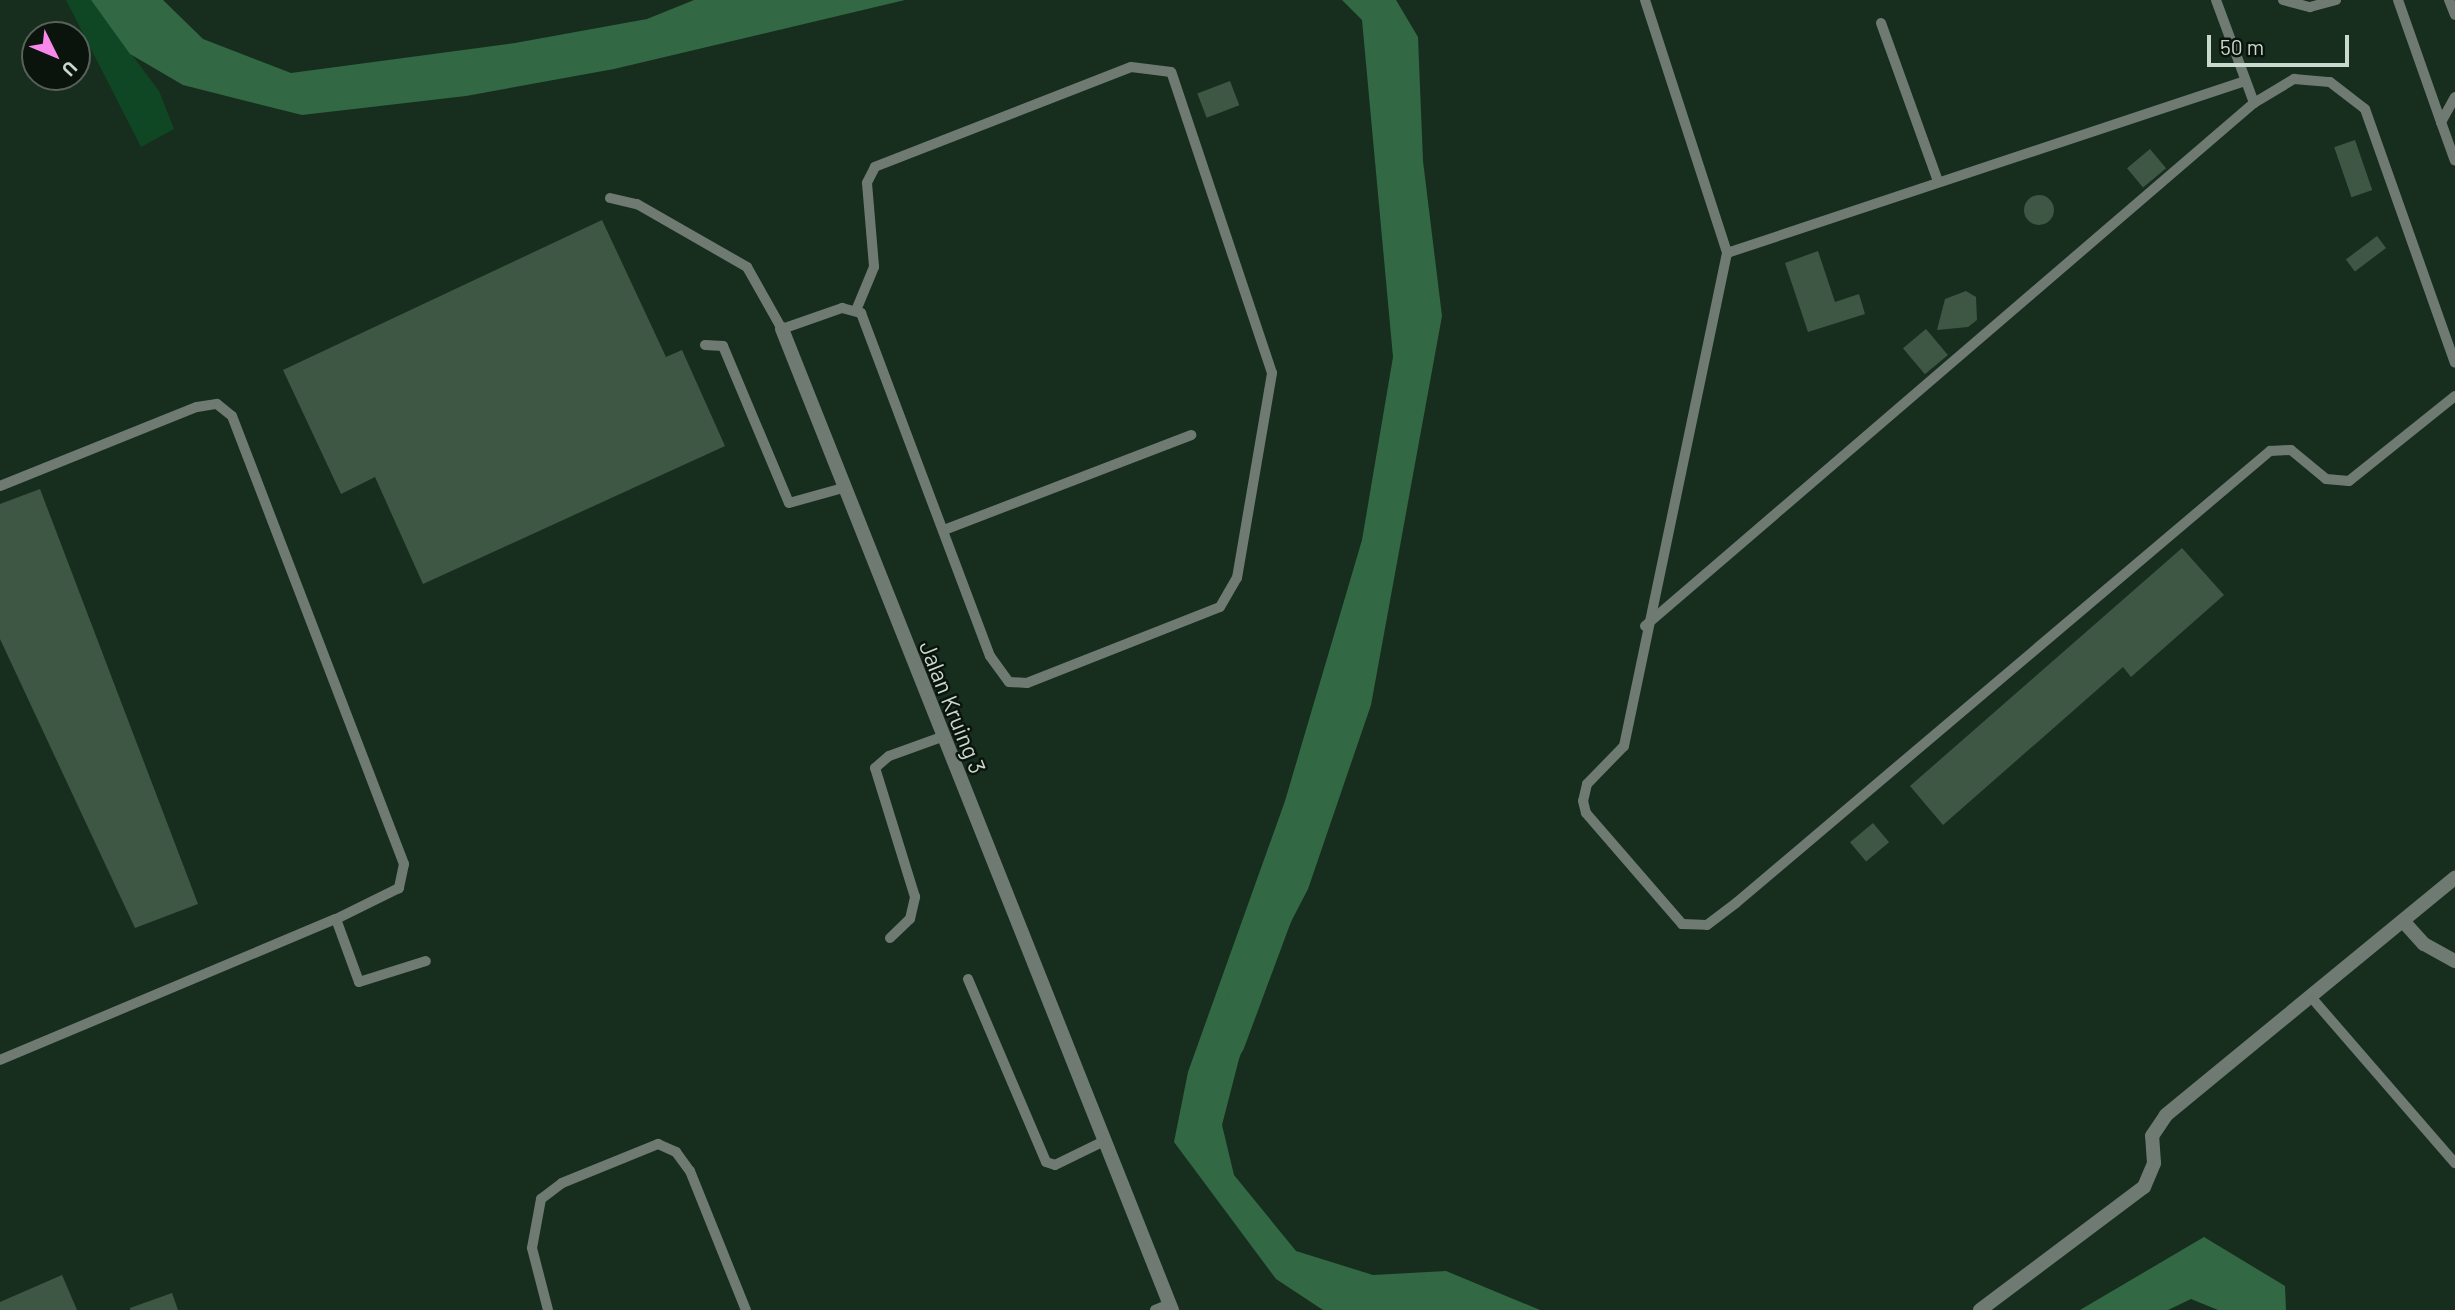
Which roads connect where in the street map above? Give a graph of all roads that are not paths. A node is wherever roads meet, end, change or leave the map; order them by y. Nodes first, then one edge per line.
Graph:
1 (1645, 0) edge
2 (2217, 0) edge
3 (2283, 0) edge
4 (2336, 0) edge
5 (2399, 0) edge
6 (2449, 0) edge
7 (2455, 15) edge
8 (1881, 23) dead end
9 (2245, 81) junction
10 (2455, 97) edge
11 (2253, 103) junction
12 (2441, 122) junction
13 (2455, 161) edge
14 (1938, 181) junction
15 (610, 198) dead end
16 (1727, 253) junction
17 (857, 308) junction
18 (782, 329) junction
19 (705, 345) dead end
20 (2455, 363) edge
21 (2455, 396) edge
22 (1191, 435) dead end
23 (0, 486) edge
24 (843, 488) junction
25 (944, 530) junction
26 (1645, 626) junction
27 (940, 738) junction
28 (2455, 878) edge
29 (335, 919) junction
30 (2403, 921) junction
31 (890, 938) dead end
32 (426, 961) dead end
33 (2455, 961) edge
34 (968, 979) dead end
35 (2311, 997) junction
36 (0, 1060) edge
37 (1106, 1140) junction
38 (2455, 1163) edge
39 (1171, 1307) edge
40 (548, 1310) edge
41 (746, 1310) edge
42 (1155, 1310) edge
43 (1980, 1310) edge

1 - 16 lane
2 - 9 lane
3 - 4 lane
5 - 12 lane
6 - 7 lane
8 - 14 lane
9 - 11 lane
9 - 14 lane
10 - 12 lane
11 - 20 lane
11 - 26 lane
12 - 13 lane
14 - 16 lane
15 - 18 lane, Jalan Kruing 3
16 - 26 lane
17 - 18 lane
17 - 25 lane
17 - 25 lane
18 - 24 street, Jalan Kruing 3
19 - 24 lane
21 - 26 lane
22 - 25 lane
23 - 29 lane
24 - 27 street, Jalan Kruing 3
27 - 31 lane
27 - 37 street, Jalan Kruing 3
28 - 30 street
29 - 32 lane
29 - 36 lane
30 - 33 street
30 - 35 street
34 - 37 lane
35 - 38 lane
35 - 43 street
37 - 39 street, Jalan Kruing 3
39 - 42 lane
40 - 41 lane

